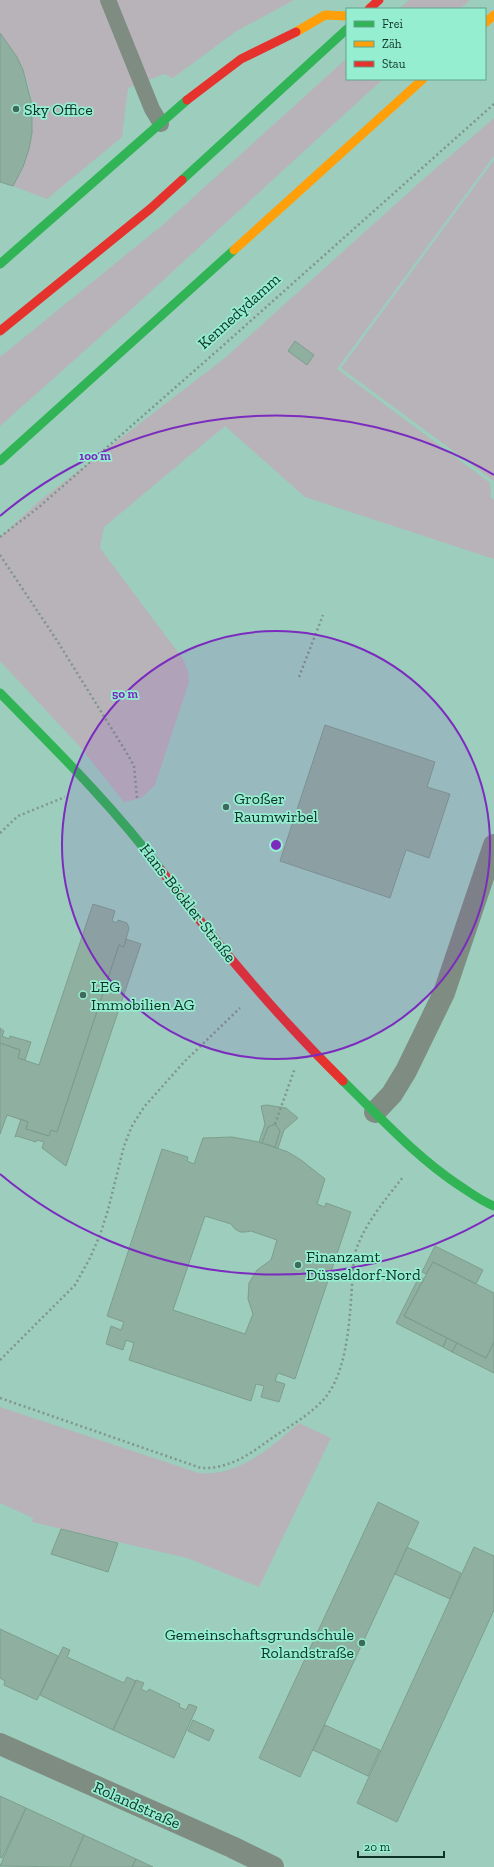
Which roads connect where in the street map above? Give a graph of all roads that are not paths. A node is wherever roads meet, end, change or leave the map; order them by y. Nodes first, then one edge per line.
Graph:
1 (108, 0) edge
2 (379, 0) edge
3 (370, 8) edge
4 (494, 15) edge
5 (346, 16) edge
6 (486, 22) edge
7 (346, 30) edge
8 (422, 80) edge
9 (161, 124) junction
10 (0, 264) edge
11 (0, 331) edge
12 (0, 461) edge
13 (0, 693) edge
14 (494, 845) edge
15 (375, 1112) junction
16 (494, 1206) edge
17 (0, 1744) edge
18 (272, 1867) edge

1 - 9 lane
2 - 3 main road
4 - 6 main road
5 - 9 main road
7 - 11 main road
8 - 12 main road
9 - 10 main road
13 - 15 main road, Hans-Böckler-Straße
14 - 15 street
15 - 16 main road, Hans-Böckler-Straße
17 - 18 street, Rolandstraße

